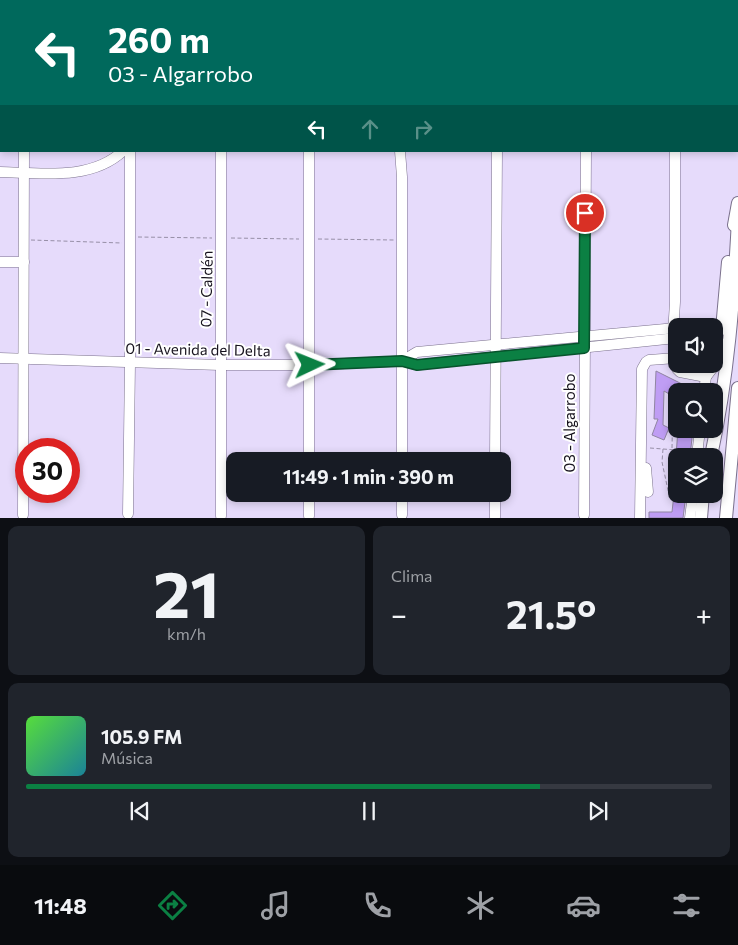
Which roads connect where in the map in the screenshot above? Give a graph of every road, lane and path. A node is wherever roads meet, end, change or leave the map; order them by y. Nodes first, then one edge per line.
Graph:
1 (24, 152) edge
2 (122, 152) edge
3 (130, 152) edge
4 (221, 152) edge
5 (309, 152) edge
6 (400, 152) edge
7 (497, 152) edge
8 (586, 152) edge
9 (675, 152) edge
10 (0, 172) edge
11 (24, 173) junction
12 (738, 203) edge
13 (738, 219) edge
14 (309, 239) junction
15 (24, 240) junction
16 (402, 240) junction
17 (130, 243) junction
18 (0, 262) edge
19 (24, 262) junction
20 (675, 318) edge
21 (718, 318) edge
22 (668, 333) edge
23 (668, 334) edge
24 (584, 336) junction
25 (495, 346) junction
26 (584, 348) junction
27 (496, 357) junction
28 (0, 358) edge
29 (24, 359) junction
30 (668, 359) edge
31 (402, 361) junction
32 (130, 363) junction
33 (220, 365) junction
34 (310, 365) junction
35 (685, 373) edge
36 (709, 373) edge
37 (706, 377) junction
38 (705, 383) edge
39 (738, 388) edge
40 (640, 448) junction
41 (712, 448) edge
42 (663, 449) junction
43 (668, 449) edge
44 (309, 452) edge
45 (402, 452) edge
46 (495, 452) edge
47 (641, 461) junction
48 (730, 470) junction
49 (668, 490) edge
50 (648, 492) dead end
51 (309, 502) edge
52 (402, 502) edge
53 (495, 502) edge
54 (692, 503) edge
55 (703, 503) edge
56 (704, 503) edge
57 (128, 516) edge
58 (24, 517) edge
59 (221, 517) edge
60 (309, 517) edge
61 (402, 517) edge
62 (495, 517) edge
63 (584, 517) edge
64 (640, 518) edge
65 (690, 518) edge
66 (701, 518) edge
67 (705, 518) edge
68 (720, 518) edge
69 (726, 518) edge

1 - 11 street
2 - 11 street
3 - 17 street
4 - 33 street, 07 - Caldén
5 - 14 street
6 - 16 street
7 - 25 street
8 - 24 street, 03 - Algarrobo
9 - 20 street
10 - 11 street
11 - 15 street
12 - 21 main road
13 - 41 main road
14 - 16 path
14 - 34 street
15 - 17 path
15 - 19 street
16 - 31 street
17 - 32 street
18 - 19 street
19 - 29 street
22 - 24 street, 01 - Avenida del Delta
23 - 26 street, 01 - Avenida del Delta
24 - 25 street, 01 - Avenida del Delta
24 - 26 street, 03 - Algarrobo
25 - 27 street
25 - 31 street, 01 - Avenida del Delta
26 - 27 street, 01 - Avenida del Delta
26 - 63 street, 03 - Algarrobo
27 - 31 street, 01 - Avenida del Delta
27 - 46 street
28 - 29 street, 01 - Avenida del Delta
29 - 32 street, 01 - Avenida del Delta
29 - 58 street
30 - 40 street
31 - 34 street, 01 - Avenida del Delta
31 - 45 street
32 - 33 street, 01 - Avenida del Delta
32 - 57 street
33 - 34 street, 01 - Avenida del Delta
33 - 59 street, 07 - Caldén
34 - 44 street
35 - 37 street
36 - 37 street
37 - 38 street
39 - 48 main road
40 - 42 path
40 - 47 street
42 - 43 path
42 - 49 path
47 - 50 street
47 - 64 street
48 - 68 main road
48 - 69 main road
51 - 60 street
52 - 61 street
53 - 62 street
54 - 65 street
55 - 66 main road
56 - 67 main road

